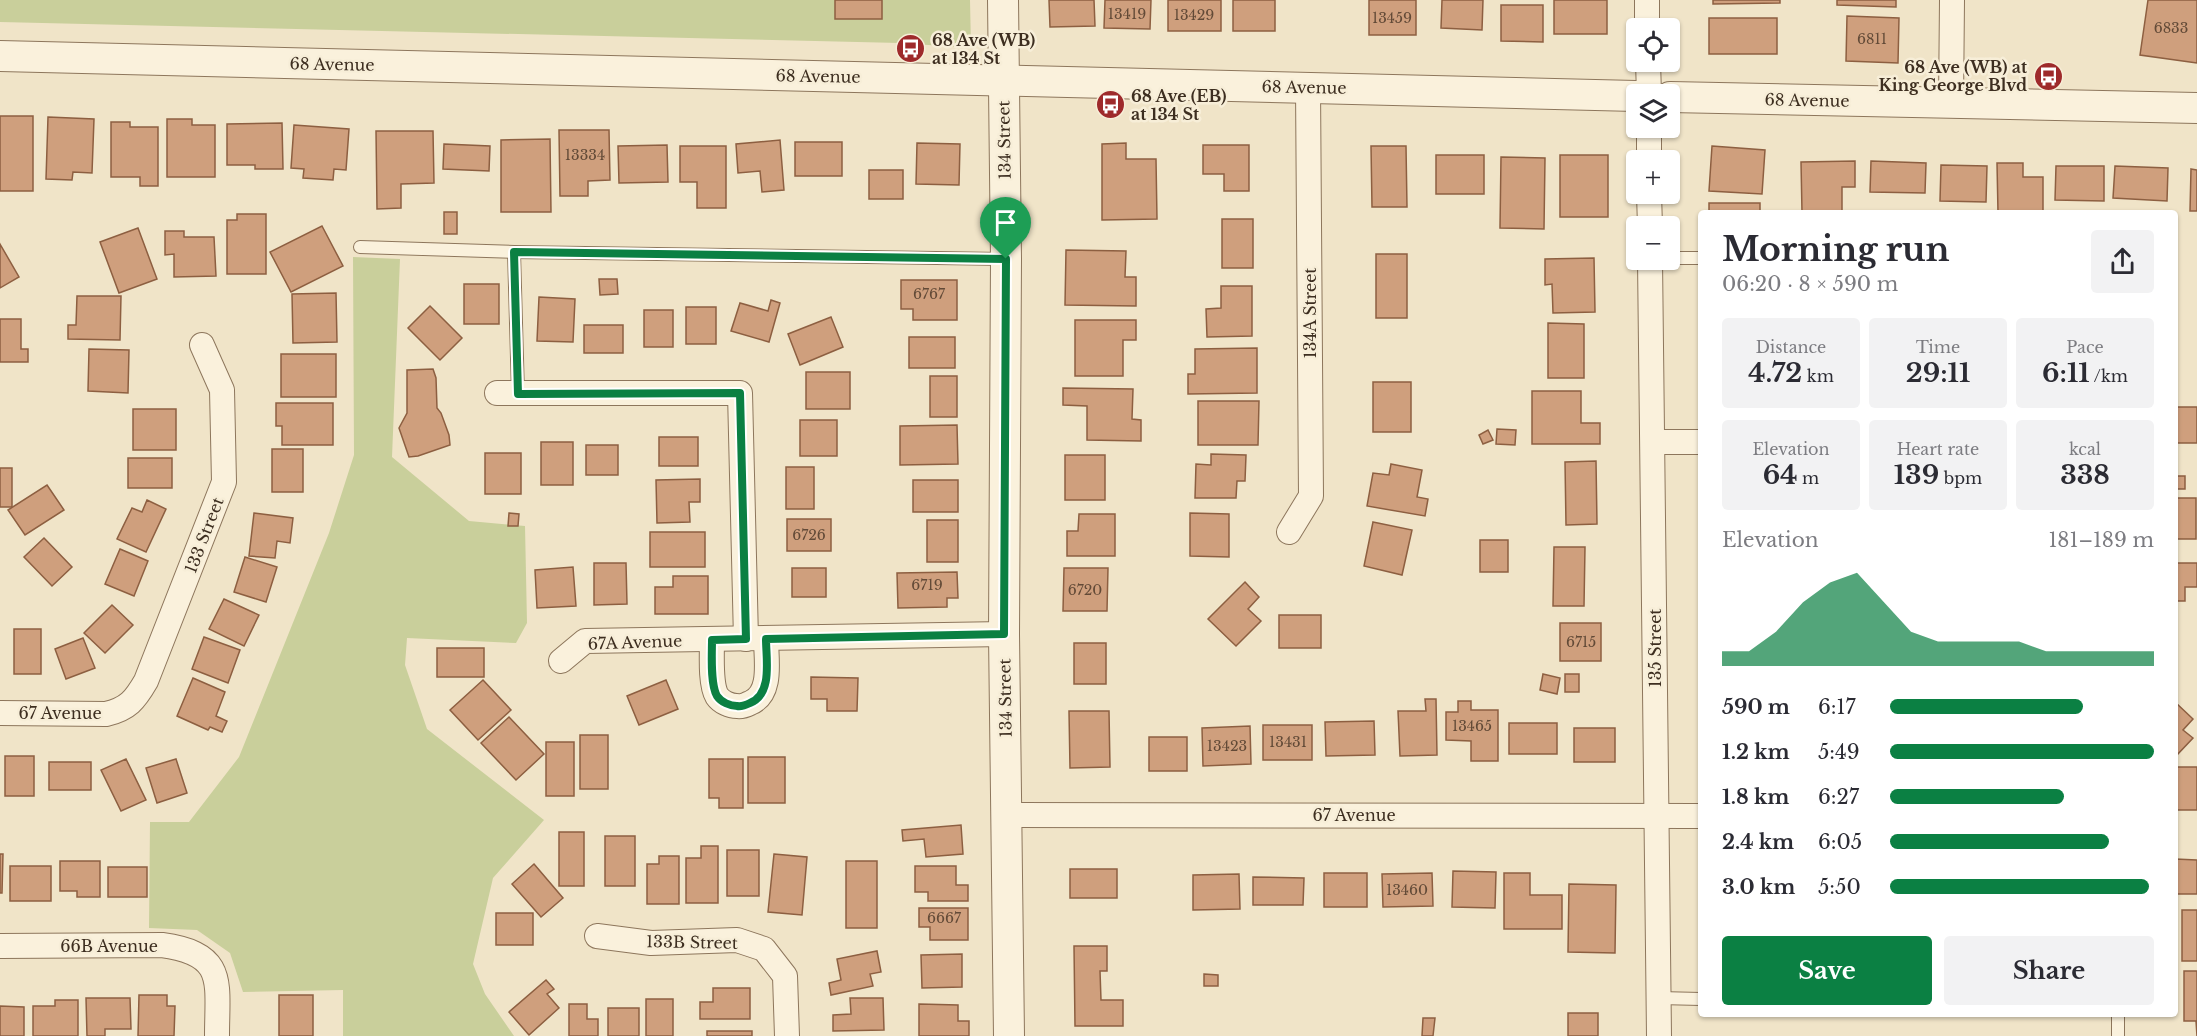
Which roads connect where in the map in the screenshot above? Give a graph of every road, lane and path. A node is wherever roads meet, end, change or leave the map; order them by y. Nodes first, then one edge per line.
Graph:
1 (1003, 0) edge
2 (1647, 0) edge
3 (1952, 0) edge
4 (1647, 18) edge
5 (0, 56) edge
6 (1003, 80) junction
7 (1308, 87) junction
8 (1626, 96) edge
9 (1680, 97) edge
10 (1951, 104) junction
11 (2197, 108) edge
12 (360, 247) dead end
13 (514, 252) junction
14 (1680, 258) edge
15 (1698, 258) edge
16 (1006, 259) junction
17 (1650, 270) edge
18 (202, 345) dead end
19 (507, 394) joint
20 (1654, 442) junction
21 (1698, 442) edge
22 (1289, 532) dead end
23 (1004, 634) junction
24 (756, 639) junction
25 (712, 640) junction
26 (561, 661) dead end
27 (120, 711) joint
28 (0, 713) edge
29 (1007, 815) junction
30 (1656, 816) junction
31 (1698, 816) edge
32 (597, 936) dead end
33 (0, 946) edge
34 (1659, 998) junction
35 (1698, 999) edge
36 (2118, 1017) edge
37 (217, 1036) edge
38 (787, 1036) edge
39 (1010, 1036) edge
40 (1659, 1036) edge
41 (2118, 1036) edge

1 - 6 street, 134 Street
2 - 4 street
3 - 10 street
5 - 6 street, 68 Avenue
6 - 7 street, 68 Avenue
6 - 16 street, 134 Street
7 - 8 street, 68 Avenue
7 - 22 street, 134A Street
9 - 10 street, 68 Avenue
10 - 11 street, 68 Avenue
12 - 13 lane
13 - 16 lane
13 - 19 lane
14 - 15 lane
16 - 23 street, 134 Street
17 - 20 street, 135 Street
18 - 27 street, 133 Street
19 - 24 street
20 - 21 street
20 - 30 street, 135 Street
23 - 24 street, 67A Avenue
23 - 29 street, 134 Street
24 - 25 street, 67A Avenue
24 - 25 street
25 - 26 street, 67A Avenue
27 - 28 street, 67 Avenue
29 - 30 street, 67 Avenue
29 - 39 street, 134 Street
30 - 31 street, 67 Avenue
30 - 34 street, 135 Street
32 - 38 street, 133B Street
33 - 37 street, 66B Avenue
34 - 35 lane
34 - 40 street, 135 Street
36 - 41 lane

